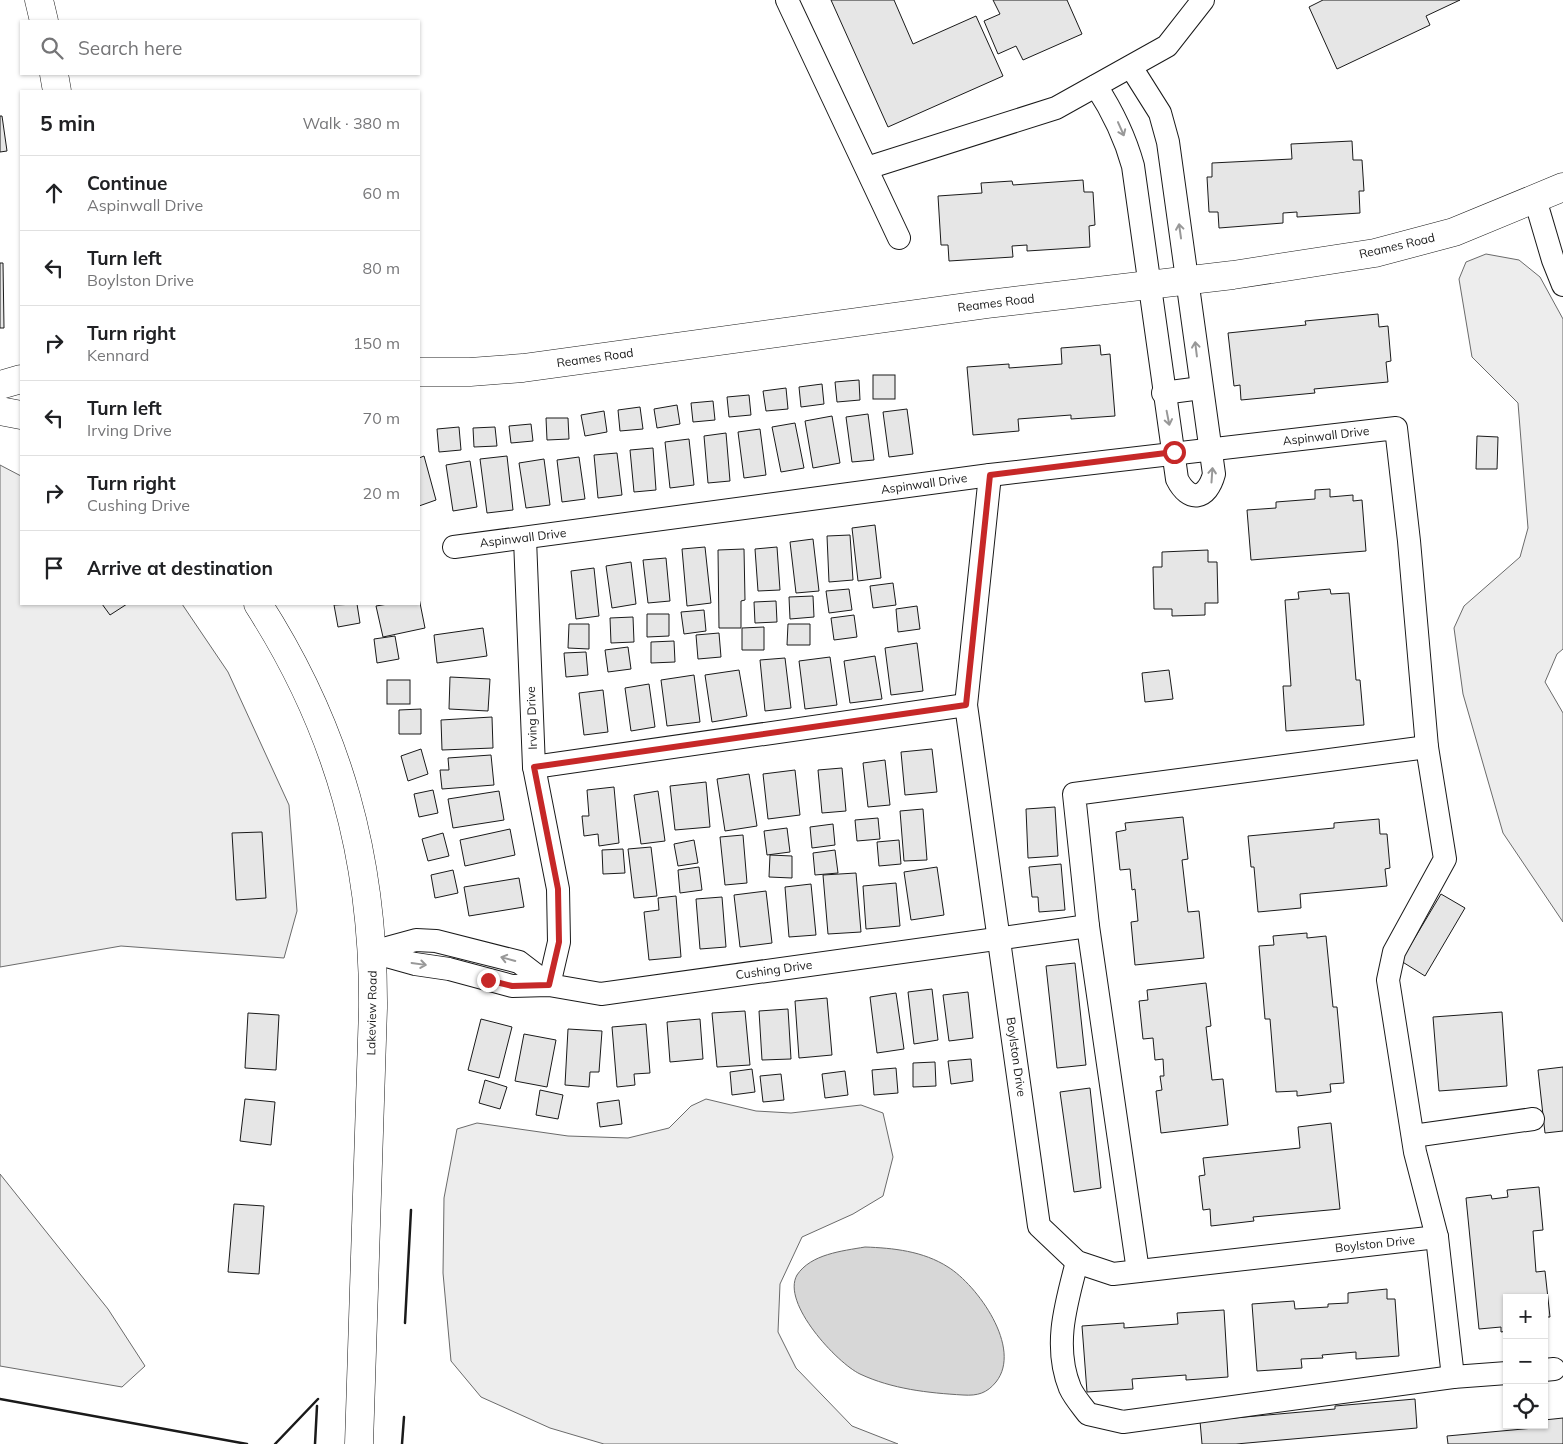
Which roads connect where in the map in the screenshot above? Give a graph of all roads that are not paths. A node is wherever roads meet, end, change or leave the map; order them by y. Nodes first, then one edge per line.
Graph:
1 (39, 0) edge
2 (787, 0) edge
3 (1203, 0) edge
4 (44, 20) edge
5 (1131, 67) junction
6 (54, 75) edge
7 (1096, 86) junction
8 (57, 90) edge
9 (867, 168) junction
10 (1563, 187) edge
11 (1535, 199) junction
12 (900, 238) dead end
13 (1563, 248) edge
14 (1187, 279) junction
15 (1150, 283) junction
16 (1563, 285) edge
17 (420, 372) edge
18 (20, 379) edge
19 (0, 385) edge
20 (1201, 388) junction
21 (1163, 393) junction
22 (0, 410) edge
23 (20, 416) edge
24 (1210, 449) junction
25 (1174, 452) junction
26 (990, 475) junction
27 (524, 539) junction
28 (454, 547) dead end
29 (259, 605) edge
30 (966, 705) junction
31 (1427, 747) junction
32 (534, 767) junction
33 (1088, 926) junction
34 (999, 938) junction
35 (372, 952) junction
36 (549, 985) junction
37 (1533, 1120) dead end
38 (1412, 1136) junction
39 (1436, 1238) junction
40 (1077, 1262) junction
41 (1138, 1271) junction
42 (1503, 1373) edge
43 (1453, 1377) junction
44 (359, 1444) edge

1 - 4 main road
2 - 9 street
3 - 5 street
5 - 7 street
14 -> 5 street
6 - 8 main road
7 - 9 street
7 -> 15 street
9 - 12 street
10 - 11 main road, Reames Road
11 - 13 street
11 - 14 main road, Reames Road
11 - 16 street
14 - 15 main road, Reames Road
20 -> 14 street
15 - 17 main road, Reames Road
15 - 21 street
18 - 19 main road
20 - 21 street
20 - 24 street
21 -> 25 street
22 - 23 main road
24 - 25 street, Aspinwall Drive
25 -> 24 street
24 - 31 street, Aspinwall Drive
25 - 26 street, Aspinwall Drive
26 - 27 street, Aspinwall Drive
26 - 30 street, Boylston Drive
27 - 28 street, Aspinwall Drive
27 - 32 street, Irving Drive
29 - 35 main road, Lakeview Road
30 - 32 street
30 - 34 street, Boylston Drive
31 - 33 street
31 - 38 street
32 - 36 street, Irving Drive
33 - 34 street, Cushing Drive
33 - 41 street
34 - 36 street, Cushing Drive
34 - 40 street, Boylston Drive
35 - 36 street, Cushing Drive
35 - 44 main road, Lakeview Road
37 - 38 street
38 - 39 street
39 - 41 street, Boylston Drive
39 - 43 street
40 - 41 street, Boylston Drive
40 - 43 street
42 - 43 street

